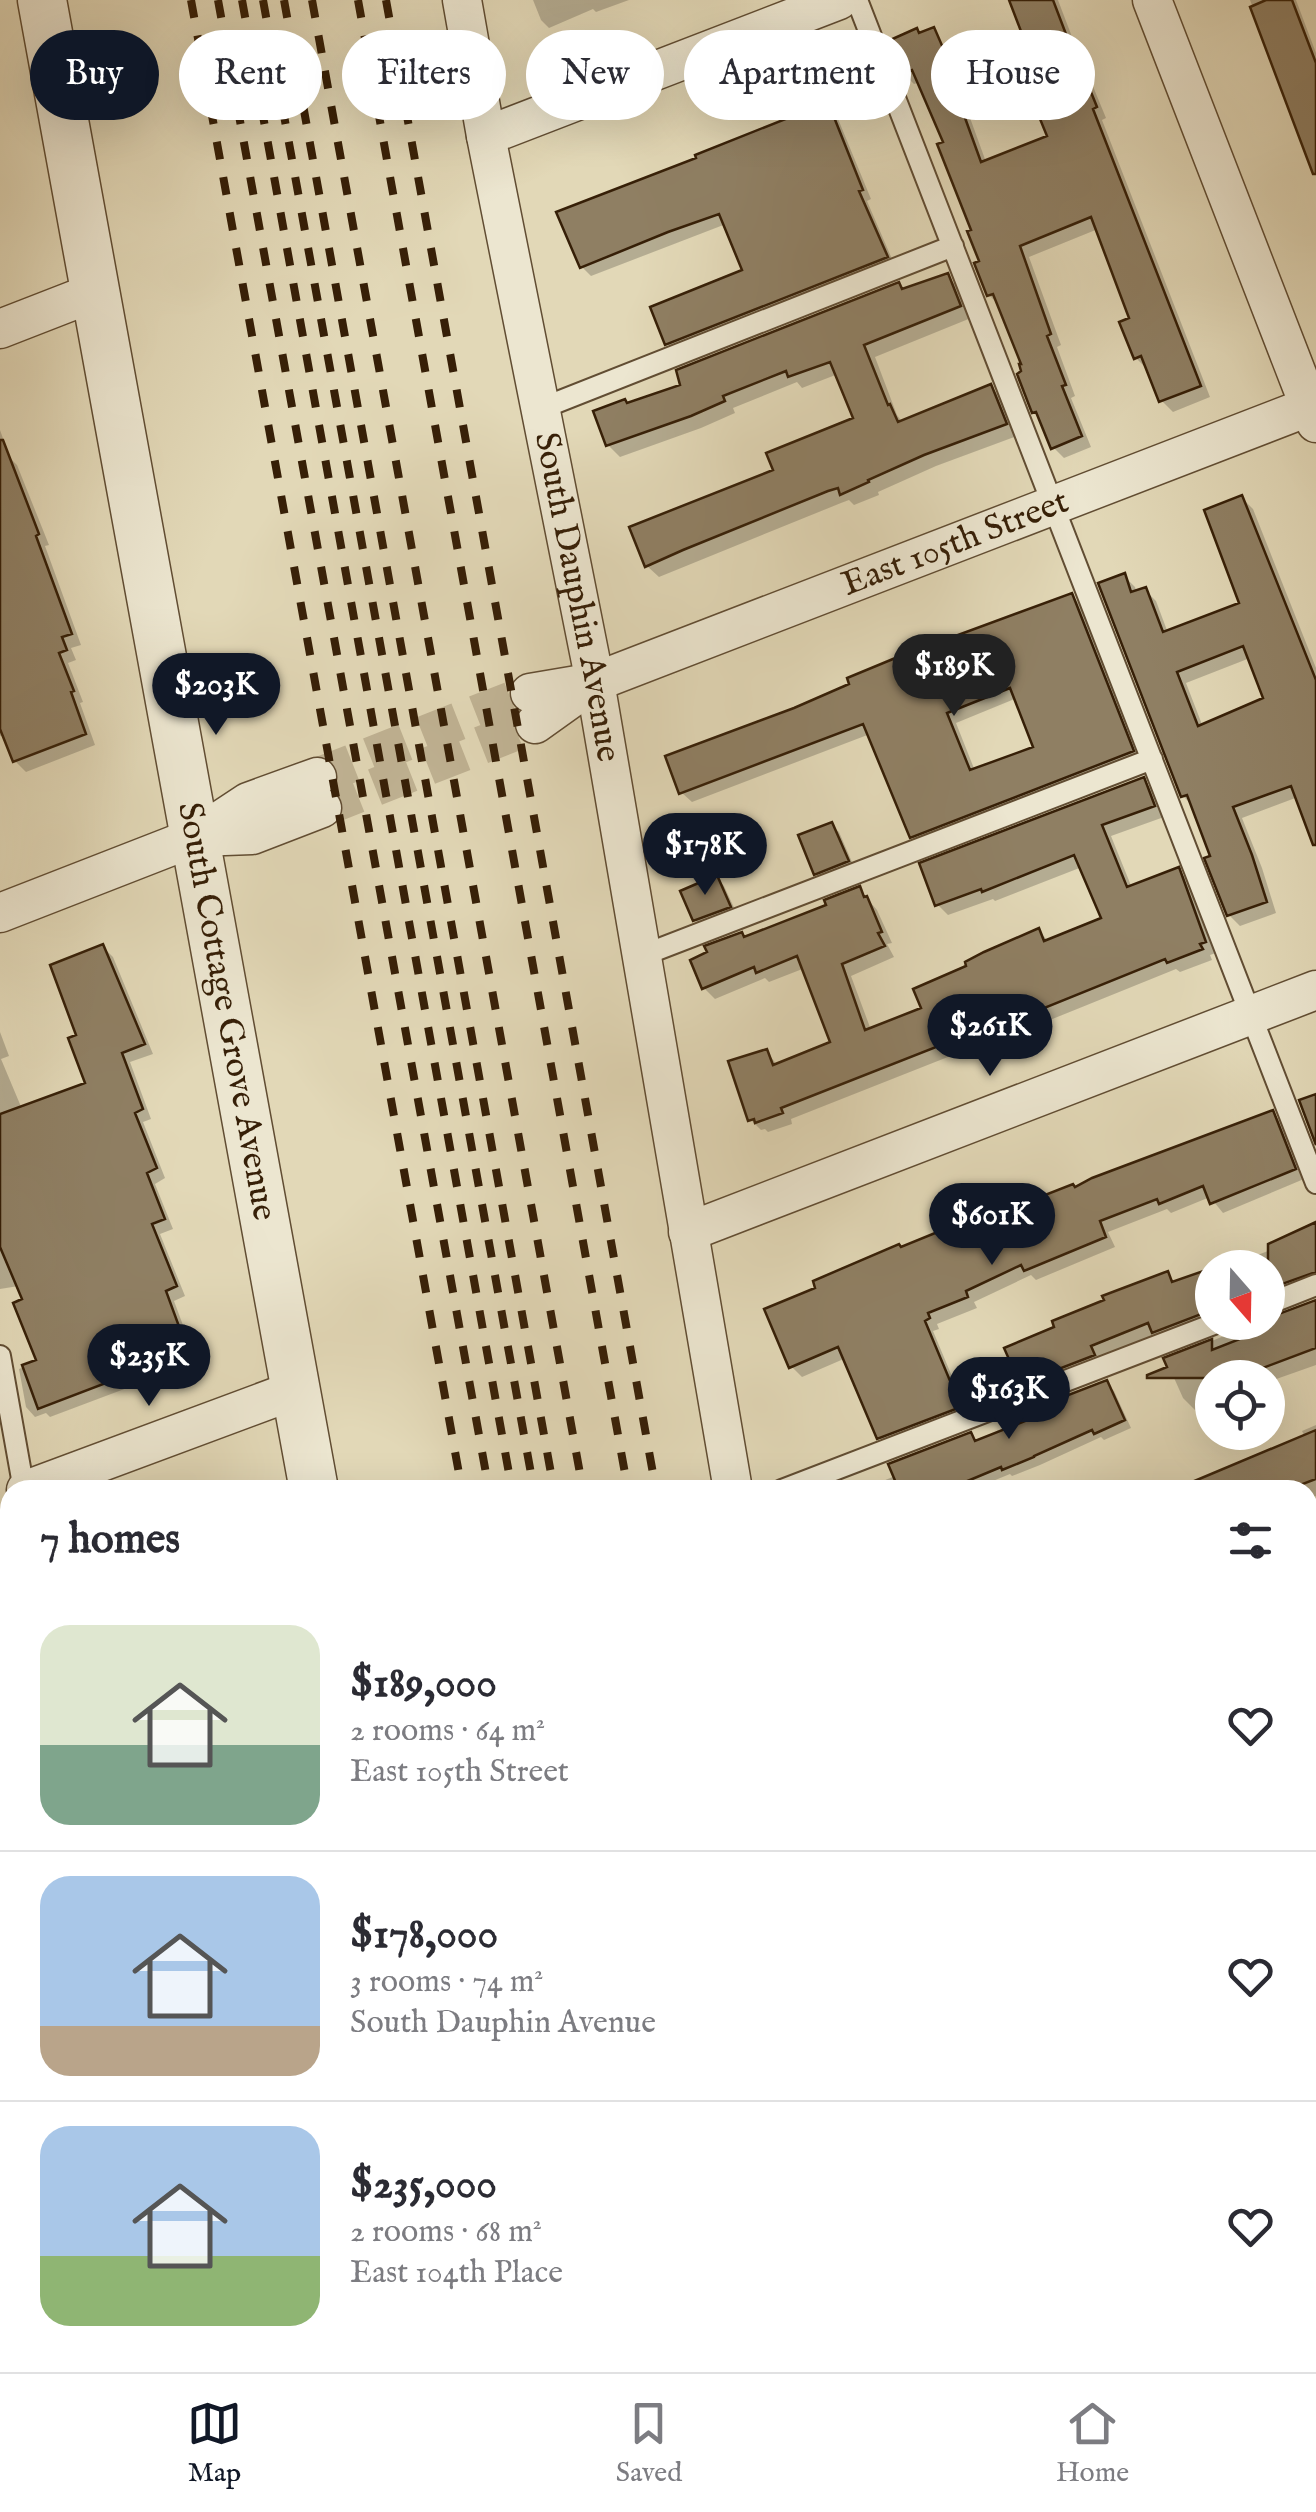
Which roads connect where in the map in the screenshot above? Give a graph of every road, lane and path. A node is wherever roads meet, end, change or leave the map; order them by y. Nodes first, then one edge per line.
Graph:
1 (42, 0) edge
2 (462, 0) edge
3 (840, 0) edge
4 (857, 0) edge
5 (1152, 0) edge
6 (486, 136) junction
7 (953, 246) junction
8 (95, 292) junction
9 (0, 329) edge
10 (540, 410) junction
11 (1314, 411) edge
12 (1054, 504) junction
13 (594, 682) junction
14 (532, 709) tunnel mouth
15 (1152, 759) junction
16 (320, 792) tunnel mouth
17 (195, 837) junction
18 (0, 913) edge
19 (641, 956) junction
20 (1316, 990) edge
21 (1250, 1015) junction
22 (1316, 1183) edge
23 (688, 1232) junction
24 (1316, 1285) edge
25 (1285, 1297) edge
26 (1195, 1331) edge
27 (0, 1356) edge
28 (296, 1390) junction
29 (23, 1480) edge
30 (52, 1480) edge
31 (312, 1480) edge
32 (731, 1480) edge
33 (808, 1480) edge

1 - 8 street, South Cottage Grove Avenue
2 - 6 street, South Dauphin Avenue
3 - 6 street
4 - 7 lane
5 - 11 street
6 - 10 street, South Dauphin Avenue
7 - 10 lane
7 - 12 lane
8 - 9 street
8 - 17 street, South Cottage Grove Avenue
10 - 13 street, South Dauphin Avenue
11 - 12 street, East 105th Street
12 - 13 street, East 105th Street
12 - 15 lane
13 - 14 street, East 105th Street
13 - 19 street, South Dauphin Avenue
15 - 19 lane
15 - 21 lane
16 - 17 street
17 - 18 street
17 - 28 street, South Cottage Grove Avenue
19 - 23 street, South Dauphin Avenue
20 - 21 street
21 - 22 lane
21 - 23 street
23 - 32 street, South Dauphin Avenue
24 - 25 lane
26 - 33 lane
27 - 29 lane
28 - 30 street
28 - 31 street, South Cottage Grove Avenue

